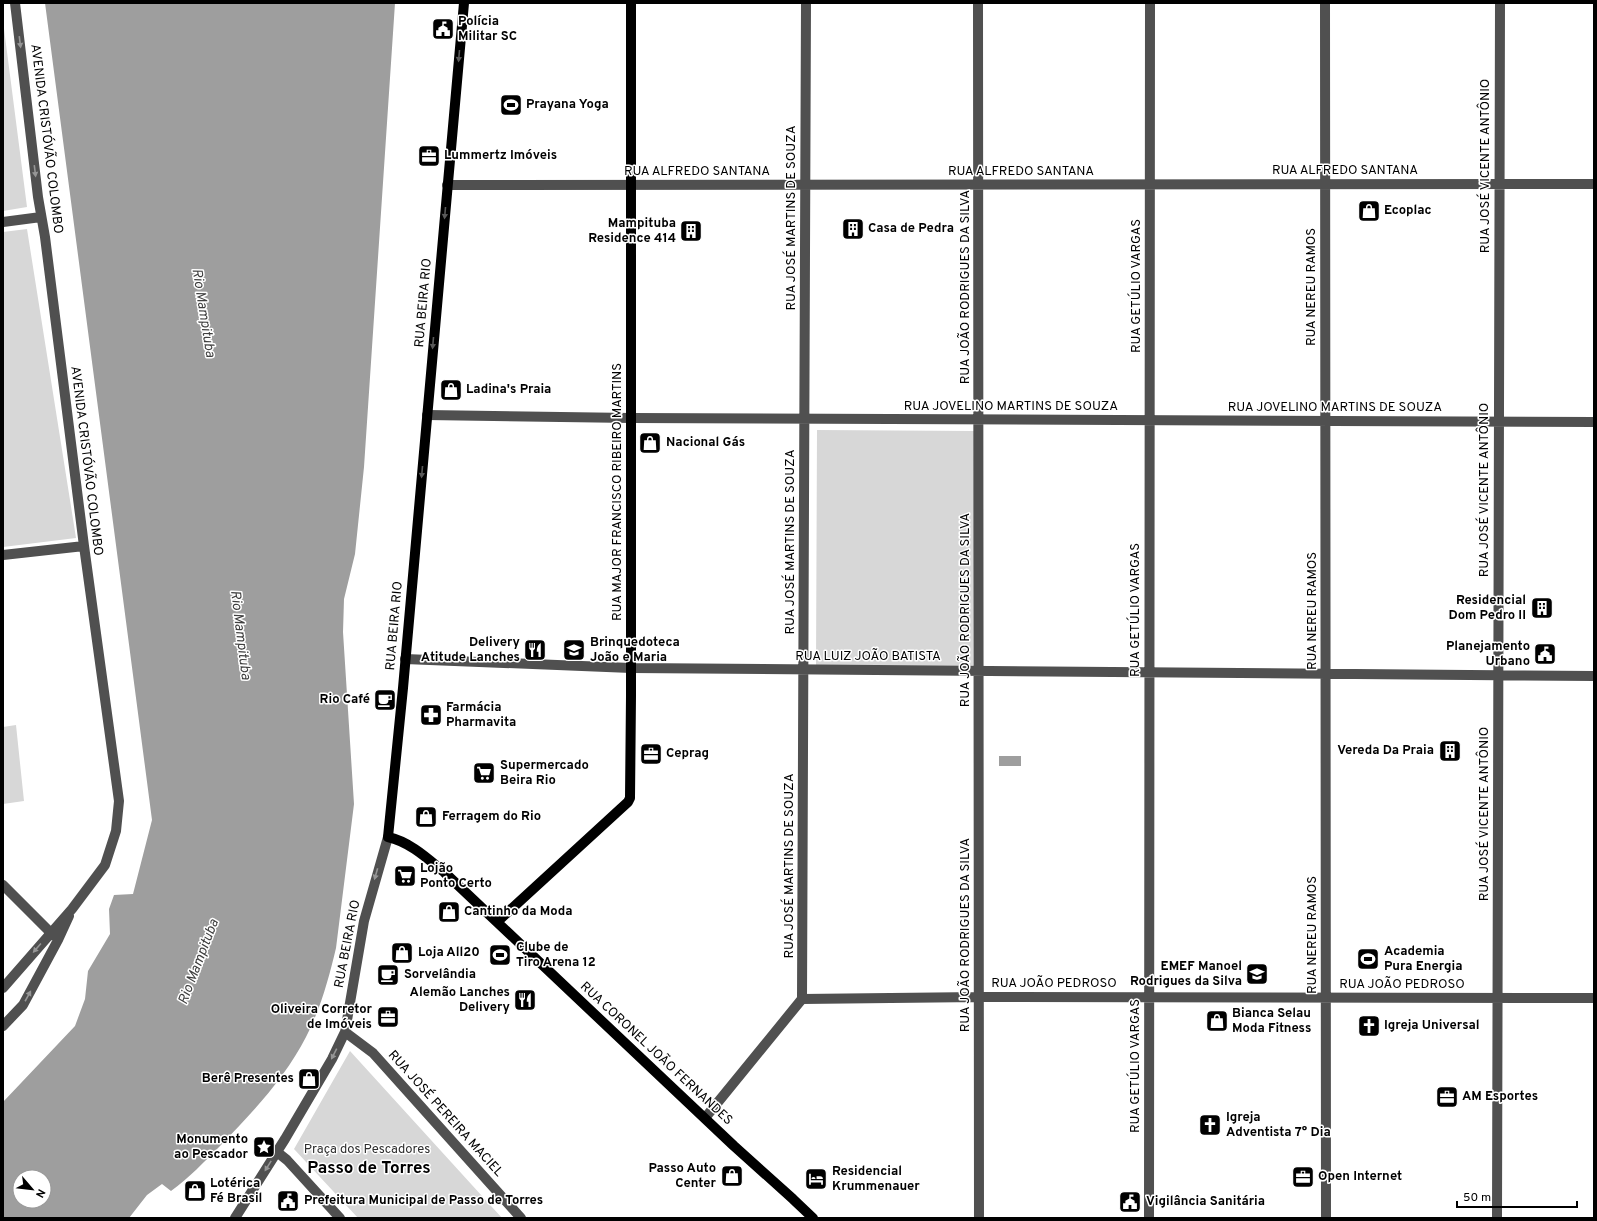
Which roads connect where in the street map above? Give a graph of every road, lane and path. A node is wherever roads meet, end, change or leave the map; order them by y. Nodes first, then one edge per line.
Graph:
1 (15, 3) edge
2 (464, 3) edge
3 (631, 3) edge
4 (806, 3) edge
5 (978, 3) edge
6 (1150, 3) edge
7 (1325, 3) edge
8 (1500, 3) edge
9 (1325, 184) junction
10 (1499, 184) junction
11 (1594, 184) edge
12 (447, 185) junction
13 (631, 185) junction
14 (805, 185) junction
15 (978, 185) junction
16 (1150, 185) junction
17 (41, 217) junction
18 (3, 222) edge
19 (427, 415) junction
20 (631, 418) junction
21 (805, 419) junction
22 (979, 420) junction
23 (1150, 420) junction
24 (1326, 421) junction
25 (1499, 422) junction
26 (1594, 422) edge
27 (84, 546) junction
28 (3, 555) edge
29 (405, 659) junction
30 (631, 668) junction
31 (804, 670) junction
32 (978, 671) junction
33 (1149, 673) junction
34 (1326, 674) junction
35 (1498, 676) junction
36 (1594, 676) edge
37 (388, 837) junction
38 (3, 885) edge
39 (72, 909) junction
40 (497, 922) junction
41 (50, 933) junction
42 (58, 940) junction
43 (3, 988) edge
44 (979, 997) junction
45 (1149, 997) junction
46 (1326, 998) junction
47 (1497, 998) junction
48 (1594, 998) edge
49 (802, 999) junction
50 (3, 1026) edge
51 (345, 1032) junction
52 (705, 1118) junction
53 (277, 1152) junction
54 (235, 1218) edge
55 (340, 1218) edge
56 (521, 1218) edge
57 (813, 1218) edge
58 (979, 1218) edge
59 (1149, 1218) edge
60 (1326, 1218) edge
61 (1497, 1218) edge

1 -> 17 street, AVENIDA CRISTÓVÃO COLOMBO
2 -> 12 main road, RUA BEIRA RIO
3 - 13 main road, RUA MAJOR FRANCISCO RIBEIRO MARTINS
4 - 14 street, RUA JOSÉ MARTINS DE SOUZA
5 - 15 street, RUA JOÃO RODRIGUES DA SILVA
6 - 16 street, RUA GETÚLIO VARGAS
7 - 9 street, RUA NEREU RAMOS
8 - 10 street, RUA JOSÉ VICENTE ANTÔNIO
9 - 10 street, RUA ALFREDO SANTANA
9 - 16 street, RUA ALFREDO SANTANA
9 - 24 street, RUA NEREU RAMOS
10 - 11 street, RUA ALFREDO SANTANA
10 - 25 street, RUA JOSÉ VICENTE ANTÔNIO
12 - 13 street, RUA ALFREDO SANTANA
12 -> 19 main road, RUA BEIRA RIO
13 - 14 street, RUA ALFREDO SANTANA
13 - 20 main road, RUA MAJOR FRANCISCO RIBEIRO MARTINS
14 - 15 street, RUA ALFREDO SANTANA
14 - 21 street, RUA JOSÉ MARTINS DE SOUZA
15 - 16 street, RUA ALFREDO SANTANA
15 - 22 street, RUA JOÃO RODRIGUES DA SILVA
16 - 23 street, RUA GETÚLIO VARGAS
17 - 18 street
17 - 27 street, AVENIDA CRISTÓVÃO COLOMBO
19 - 20 street, RUA JOVELINO MARTINS DE SOUZA
19 -> 29 main road, RUA BEIRA RIO
20 - 21 street, RUA JOVELINO MARTINS DE SOUZA
20 - 30 main road, RUA MAJOR FRANCISCO RIBEIRO MARTINS
21 - 22 street, RUA JOVELINO MARTINS DE SOUZA
21 - 31 street, RUA JOSÉ MARTINS DE SOUZA
22 - 23 street, RUA JOVELINO MARTINS DE SOUZA
22 - 32 street, RUA JOÃO RODRIGUES DA SILVA
23 - 24 street, RUA JOVELINO MARTINS DE SOUZA
23 - 33 street, RUA GETÚLIO VARGAS
24 - 25 street, RUA JOVELINO MARTINS DE SOUZA
24 - 34 street, RUA NEREU RAMOS
25 - 26 street, RUA JOVELINO MARTINS DE SOUZA
25 - 35 street, RUA JOSÉ VICENTE ANTÔNIO
27 - 28 street
27 - 39 street, AVENIDA CRISTÓVÃO COLOMBO
29 - 30 street, RUA LUIZ JOÃO BATISTA
29 - 37 main road, RUA BEIRA RIO
30 - 31 street, RUA LUIZ JOÃO BATISTA
30 - 40 main road, RUA MAJOR FRANCISCO RIBEIRO MARTINS
31 - 32 street, RUA LUIZ JOÃO BATISTA
31 - 49 street, RUA JOSÉ MARTINS DE SOUZA
32 - 33 street, RUA LUIZ JOÃO BATISTA
32 - 44 street, RUA JOÃO RODRIGUES DA SILVA
33 - 34 street, RUA LUIZ JOÃO BATISTA
33 - 45 street, RUA GETÚLIO VARGAS
34 - 35 street, RUA LUIZ JOÃO BATISTA
34 - 46 street, RUA NEREU RAMOS
35 - 36 street, RUA LUIZ JOÃO BATISTA
35 - 47 street, RUA JOSÉ VICENTE ANTÔNIO
37 - 40 main road, RUA CORONEL JOÃO FERNANDES
37 -> 51 street, RUA BEIRA RIO
38 - 41 street
39 - 41 street, AVENIDA CRISTÓVÃO COLOMBO
39 - 42 street, AVENIDA CRISTÓVÃO COLOMBO
40 - 52 main road, RUA CORONEL JOÃO FERNANDES
41 - 42 street
41 -> 43 street, AVENIDA CRISTÓVÃO COLOMBO
50 -> 42 street, AVENIDA CRISTÓVÃO COLOMBO
44 - 45 street, RUA JOÃO PEDROSO
44 - 49 street, RUA JOÃO PEDROSO
44 - 58 street, RUA JOÃO RODRIGUES DA SILVA
45 - 46 street, RUA JOÃO PEDROSO
45 - 59 street, RUA GETÚLIO VARGAS
46 - 47 street, RUA JOÃO PEDROSO
46 - 60 street, RUA NEREU RAMOS
47 - 48 street, RUA JOÃO PEDROSO
47 - 61 street, RUA JOSÉ VICENTE ANTÔNIO
49 - 52 street
51 -> 53 street, RUA BEIRA RIO
51 - 56 street, RUA JOSÉ PEREIRA MACIEL
52 - 57 main road, RUA CORONEL JOÃO FERNANDES
53 -> 54 street, RUA BEIRA RIO
53 - 55 street

